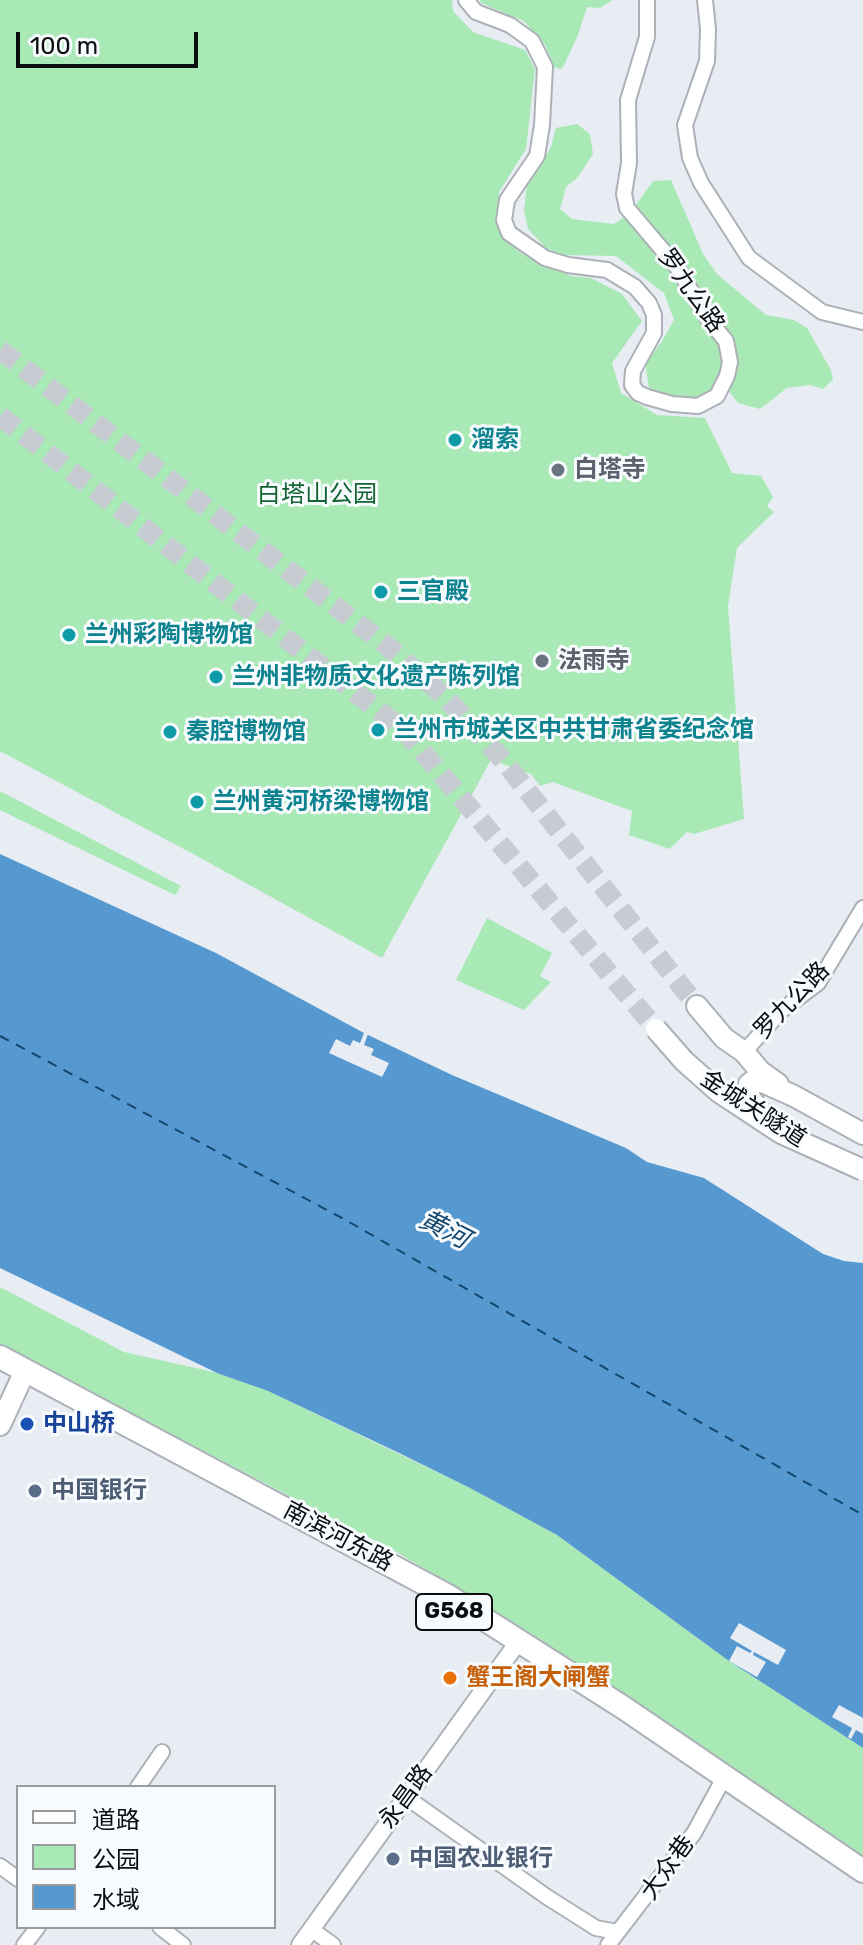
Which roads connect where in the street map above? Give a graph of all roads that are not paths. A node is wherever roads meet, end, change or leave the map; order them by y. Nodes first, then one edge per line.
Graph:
1 (466, 0) edge
2 (647, 0) edge
3 (705, 0) edge
4 (863, 322) edge
5 (863, 908) edge
6 (697, 1006) tunnel mouth
7 (656, 1029) tunnel mouth
8 (744, 1052) junction
9 (794, 1096) junction
10 (863, 1134) edge
11 (863, 1172) edge
12 (0, 1357) edge
13 (0, 1374) edge
14 (23, 1377) junction
15 (0, 1425) edge
16 (513, 1649) junction
17 (162, 1752) dead end
18 (139, 1785) edge
19 (720, 1785) junction
20 (406, 1797) junction
21 (863, 1871) edge
22 (863, 1883) edge
23 (36, 1929) edge
24 (163, 1929) edge
25 (311, 1929) junction
26 (617, 1932) junction
27 (24, 1945) edge
28 (183, 1945) edge
29 (300, 1945) edge
30 (333, 1945) edge
31 (608, 1945) edge

1 - 2 street, 罗九公路
3 - 4 street
5 - 8 street, 罗九公路
6 - 8 main road, 金城关隧道
7 - 11 main road, 金城关隧道, bridge
8 - 9 main road, 金城关隧道
9 - 10 main road
9 - 11 main road
12 - 14 highway, 南滨河东路 / G568
13 - 14 highway, 南滨河东路 / G568
14 - 15 main road
14 - 16 highway, 南滨河东路 / G568
14 - 21 highway, 南滨河东路 / G568
16 - 19 highway, 南滨河东路 / G568
16 - 20 street, 永昌路
17 - 18 street
19 - 22 highway, 南滨河东路 / G568
19 - 26 street, 大众巷
20 - 25 street, 永昌路
20 - 26 street
23 - 27 street
24 - 28 street
25 - 29 street, 永昌路
25 - 30 street
26 - 31 street, 大众巷

